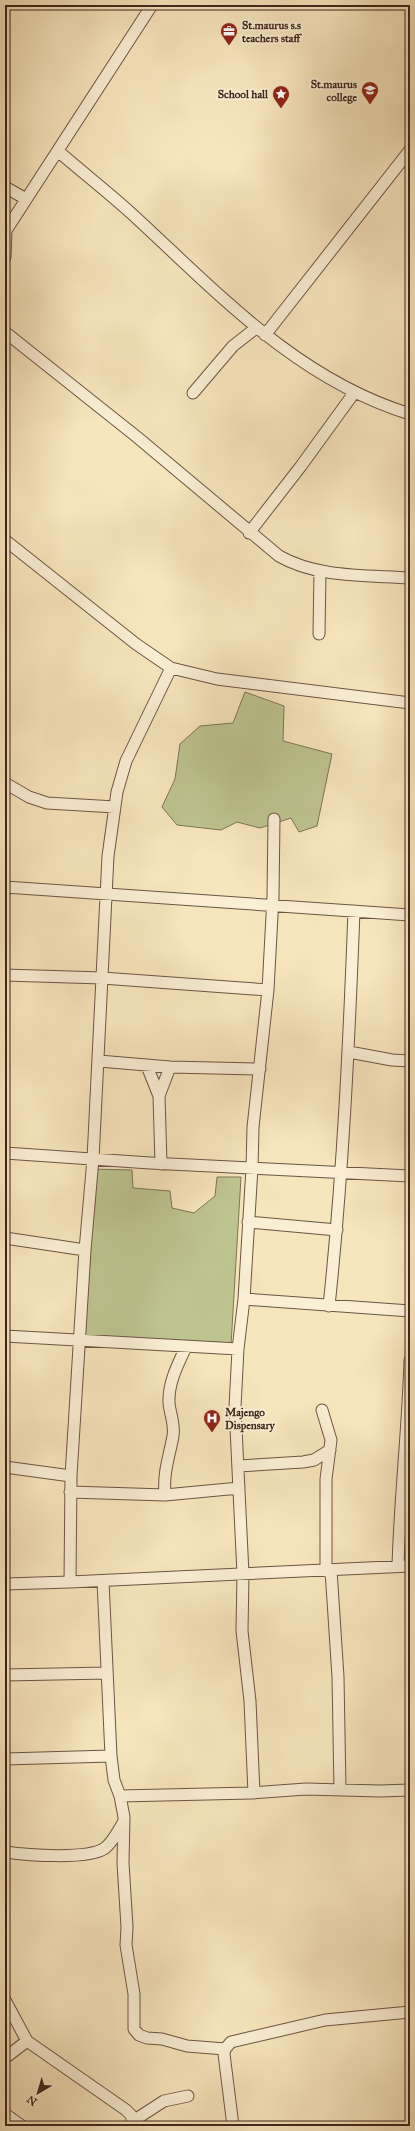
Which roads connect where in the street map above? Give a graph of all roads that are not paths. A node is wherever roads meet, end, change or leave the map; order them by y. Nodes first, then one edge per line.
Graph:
1 (152, 5) edge
2 (410, 150) edge
3 (58, 151) junction
4 (5, 187) edge
5 (26, 199) junction
6 (6, 231) edge
7 (5, 258) edge
8 (256, 328) junction
9 (5, 332) edge
10 (265, 335) junction
11 (193, 393) dead end
12 (354, 393) junction
13 (410, 414) edge
14 (249, 534) junction
15 (5, 540) edge
16 (320, 571) junction
17 (410, 578) edge
18 (319, 634) dead end
19 (171, 668) junction
20 (410, 703) edge
21 (5, 783) edge
22 (115, 808) junction
23 (274, 819) dead end
24 (5, 888) edge
25 (107, 895) junction
26 (273, 906) junction
27 (354, 911) junction
28 (410, 915) edge
29 (5, 975) edge
30 (102, 978) junction
31 (268, 990) junction
32 (349, 1052) junction
33 (99, 1061) junction
34 (410, 1061) edge
35 (147, 1066) junction
36 (170, 1068) junction
37 (260, 1070) junction
38 (159, 1096) junction
39 (5, 1153) edge
40 (94, 1159) junction
41 (161, 1164) junction
42 (252, 1168) junction
43 (341, 1172) junction
44 (410, 1176) edge
45 (248, 1222) junction
46 (337, 1230) junction
47 (5, 1238) edge
48 (85, 1250) junction
49 (244, 1299) junction
50 (329, 1306) junction
51 (410, 1311) edge
52 (5, 1336) edge
53 (78, 1341) junction
54 (186, 1347) junction
55 (238, 1349) junction
56 (410, 1360) edge
57 (322, 1410) dead end
58 (330, 1450) junction
59 (238, 1466) junction
60 (5, 1467) edge
61 (71, 1476) junction
62 (239, 1488) junction
63 (70, 1492) junction
64 (165, 1494) junction
65 (398, 1566) junction
66 (410, 1566) edge
67 (328, 1570) junction
68 (243, 1574) junction
69 (103, 1581) junction
70 (70, 1582) junction
71 (5, 1584) edge
72 (107, 1673) junction
73 (5, 1675) edge
74 (111, 1756) junction
75 (5, 1759) edge
76 (340, 1789) junction
77 (410, 1790) edge
78 (254, 1792) junction
79 (120, 1796) junction
80 (124, 1823) junction
81 (5, 1852) edge
82 (5, 2000) edge
83 (410, 2012) edge
84 (27, 2041) junction
85 (224, 2049) junction
86 (5, 2058) edge
87 (188, 2096) dead end
88 (5, 2114) edge
89 (134, 2124) edge
90 (22, 2126) edge
91 (233, 2126) edge

1 - 3 street
2 - 10 street
3 - 5 street
3 - 8 street
4 - 5 street
5 - 6 street
6 - 7 street
8 - 10 street
8 - 11 street
9 - 14 street
10 - 12 street
12 - 13 street
12 - 14 street
14 - 16 street
15 - 19 street
16 - 17 street
16 - 18 street
19 - 20 street
19 - 22 street
21 - 22 street
22 - 25 street
23 - 26 street
24 - 25 street
25 - 26 street
25 - 30 street
26 - 27 street
26 - 31 street
27 - 28 street
27 - 32 street
29 - 30 street
30 - 31 street
30 - 33 street
31 - 37 street
32 - 34 street
32 - 43 street
33 - 35 street
33 - 40 street
35 - 36 street
35 - 38 street
36 - 37 street
36 - 38 street
37 - 42 street
38 - 41 street
39 - 40 street
40 - 41 street
40 - 48 street
41 - 42 street
42 - 43 street
42 - 45 street
43 - 44 street
43 - 46 street
45 - 46 street
45 - 49 street
46 - 50 street
47 - 48 street
48 - 53 street
49 - 50 street
49 - 55 street
50 - 51 street
52 - 53 street
53 - 54 street
53 - 61 street
54 - 55 street
54 - 64 street
55 - 59 street
56 - 65 street
57 - 58 street
58 - 59 street
58 - 67 street
59 - 62 street
60 - 61 street
61 - 63 street
62 - 64 street
62 - 68 street
63 - 64 street
63 - 70 street
65 - 66 street
65 - 67 street
67 - 68 street
67 - 76 street
68 - 69 street
68 - 78 street
69 - 70 street
69 - 72 street
70 - 71 street
72 - 73 street
72 - 74 street
74 - 75 street
74 - 79 street
76 - 77 street
76 - 78 street
78 - 79 street
79 - 80 street
80 - 81 street
80 - 85 street
82 - 84 street
83 - 85 street
84 - 86 street
84 - 89 street
85 - 91 street
87 - 89 street
88 - 90 street

